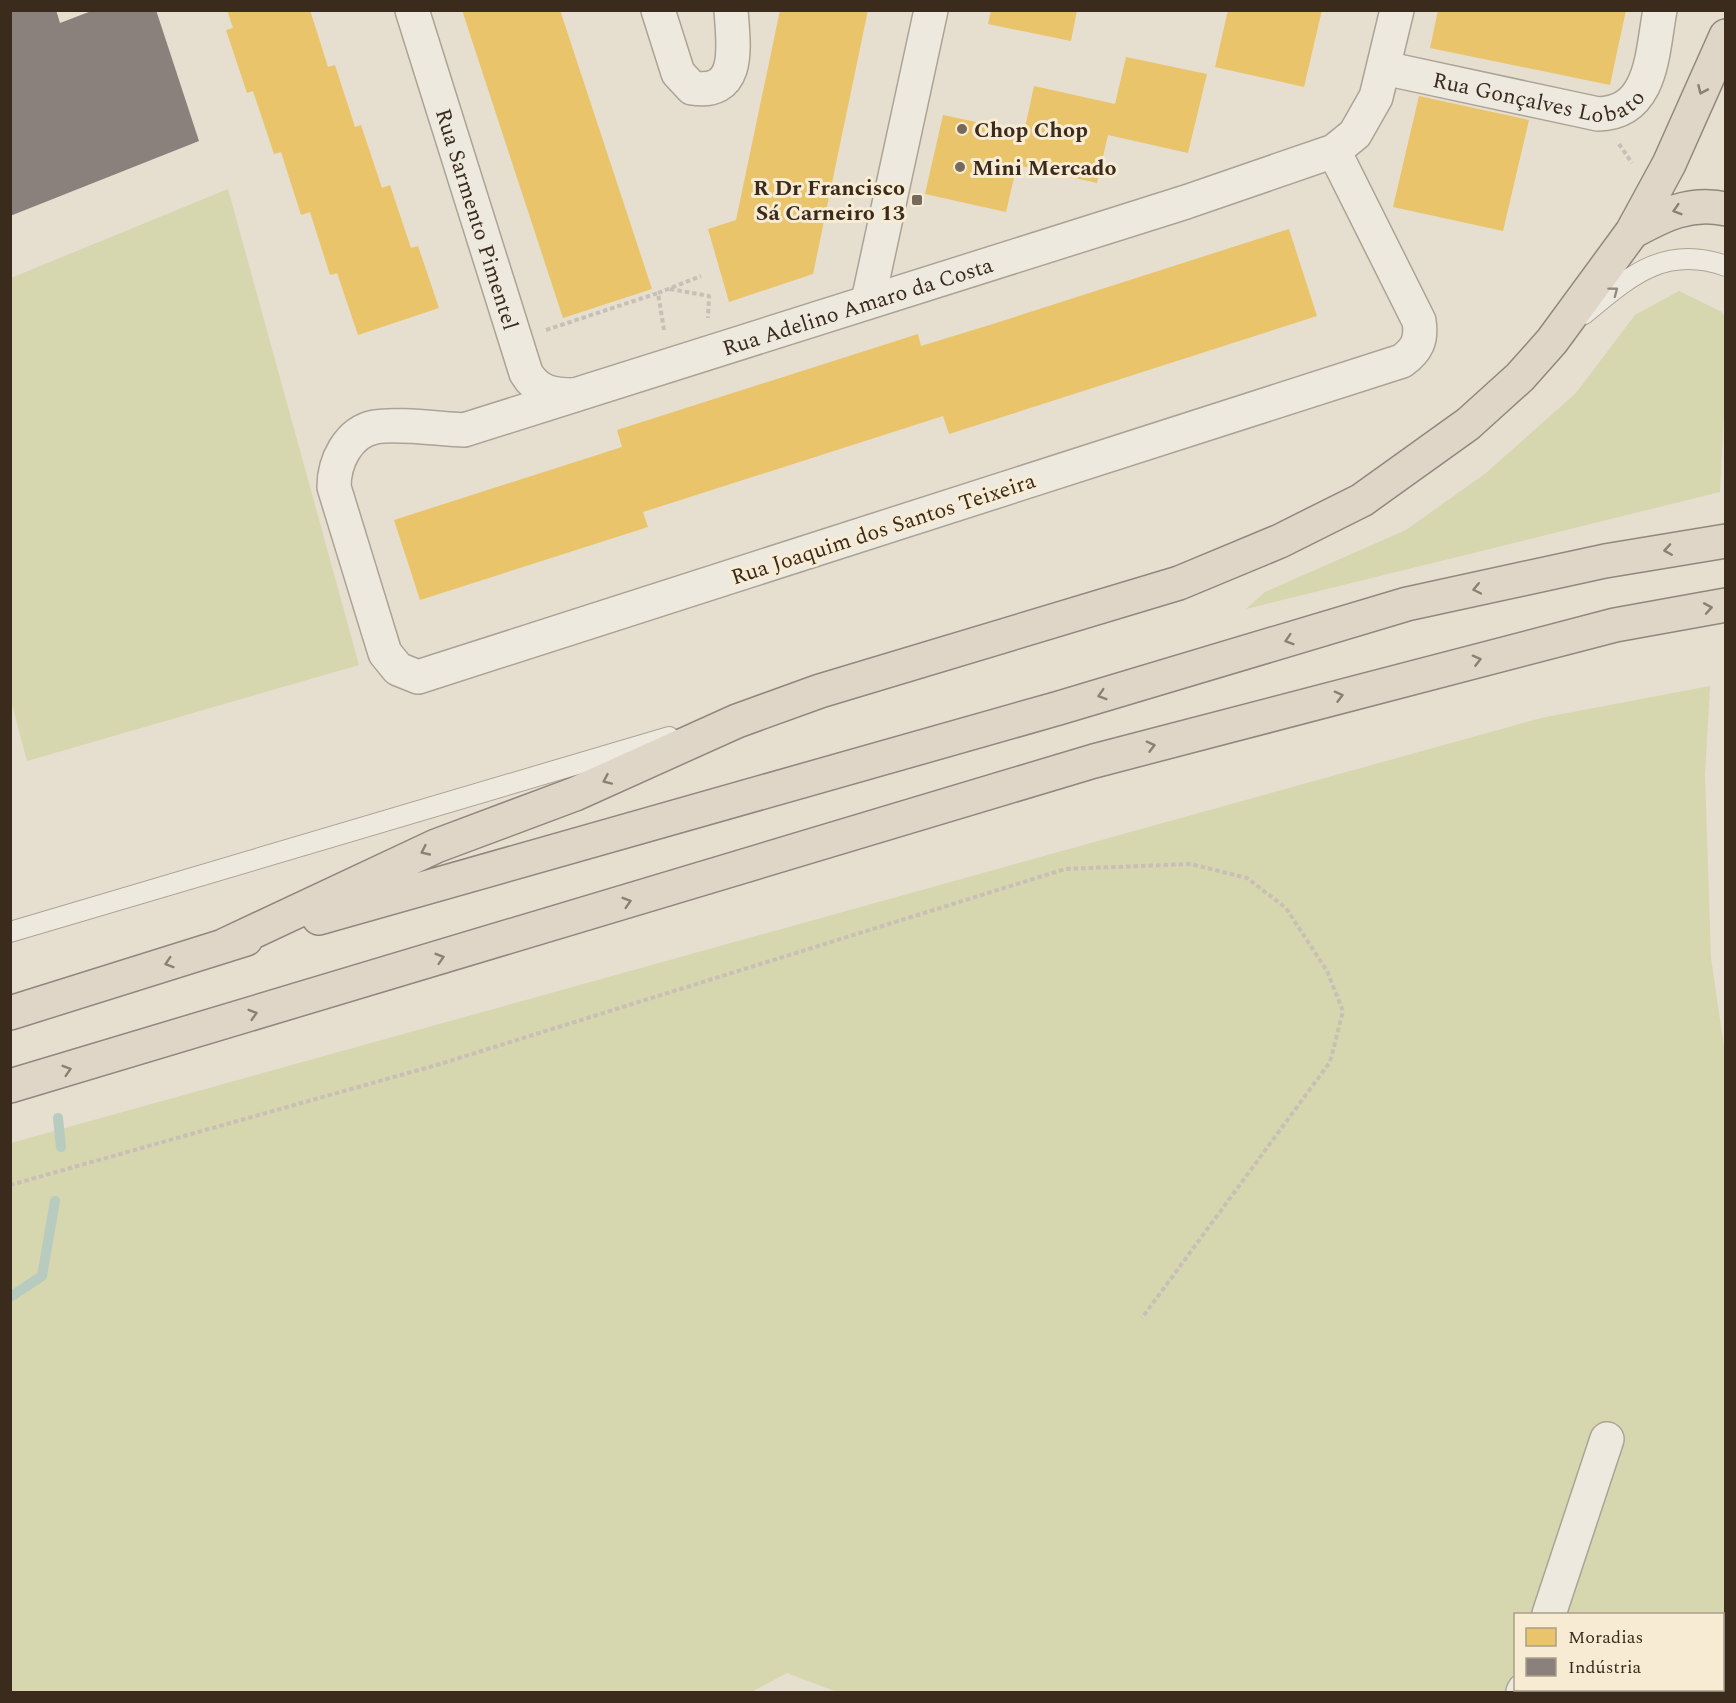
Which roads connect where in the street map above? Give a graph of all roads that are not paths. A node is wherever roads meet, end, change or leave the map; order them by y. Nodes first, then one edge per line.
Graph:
1 (412, 10) edge
2 (658, 10) edge
3 (731, 10) edge
4 (931, 10) edge
5 (1397, 10) edge
6 (1660, 10) edge
7 (1725, 36) edge
8 (1384, 68) junction
9 (1334, 151) junction
10 (1725, 209) edge
11 (1632, 232) junction
12 (1725, 266) edge
13 (868, 301) junction
14 (1552, 341) junction
15 (574, 395) junction
16 (375, 426) joint
17 (1725, 541) edge
18 (1725, 605) edge
19 (737, 721) junction
20 (10, 932) edge
21 (225, 945) junction
22 (10, 1013) edge
23 (10, 1086) edge
24 (1607, 1438) dead end
25 (1549, 1613) edge

1 - 15 street, Rua Sarmento Pimentel
2 - 3 street
4 - 13 street
5 - 8 street
6 - 8 street, Rua Gonçalves Lobato
7 -> 11 highway
8 - 9 street
9 - 13 street, Rua Adelino Amaro da Costa
9 - 16 street, Rua Joaquim dos Santos Teixeira
10 -> 11 highway
11 - 14 highway
14 -> 12 lane
13 - 15 street, Rua Adelino Amaro da Costa
14 - 19 highway
15 - 16 street, Rua Adelino Amaro da Costa
17 -> 21 highway
23 -> 18 highway
19 - 20 lane
19 -> 21 highway
21 -> 22 highway
24 - 25 street

